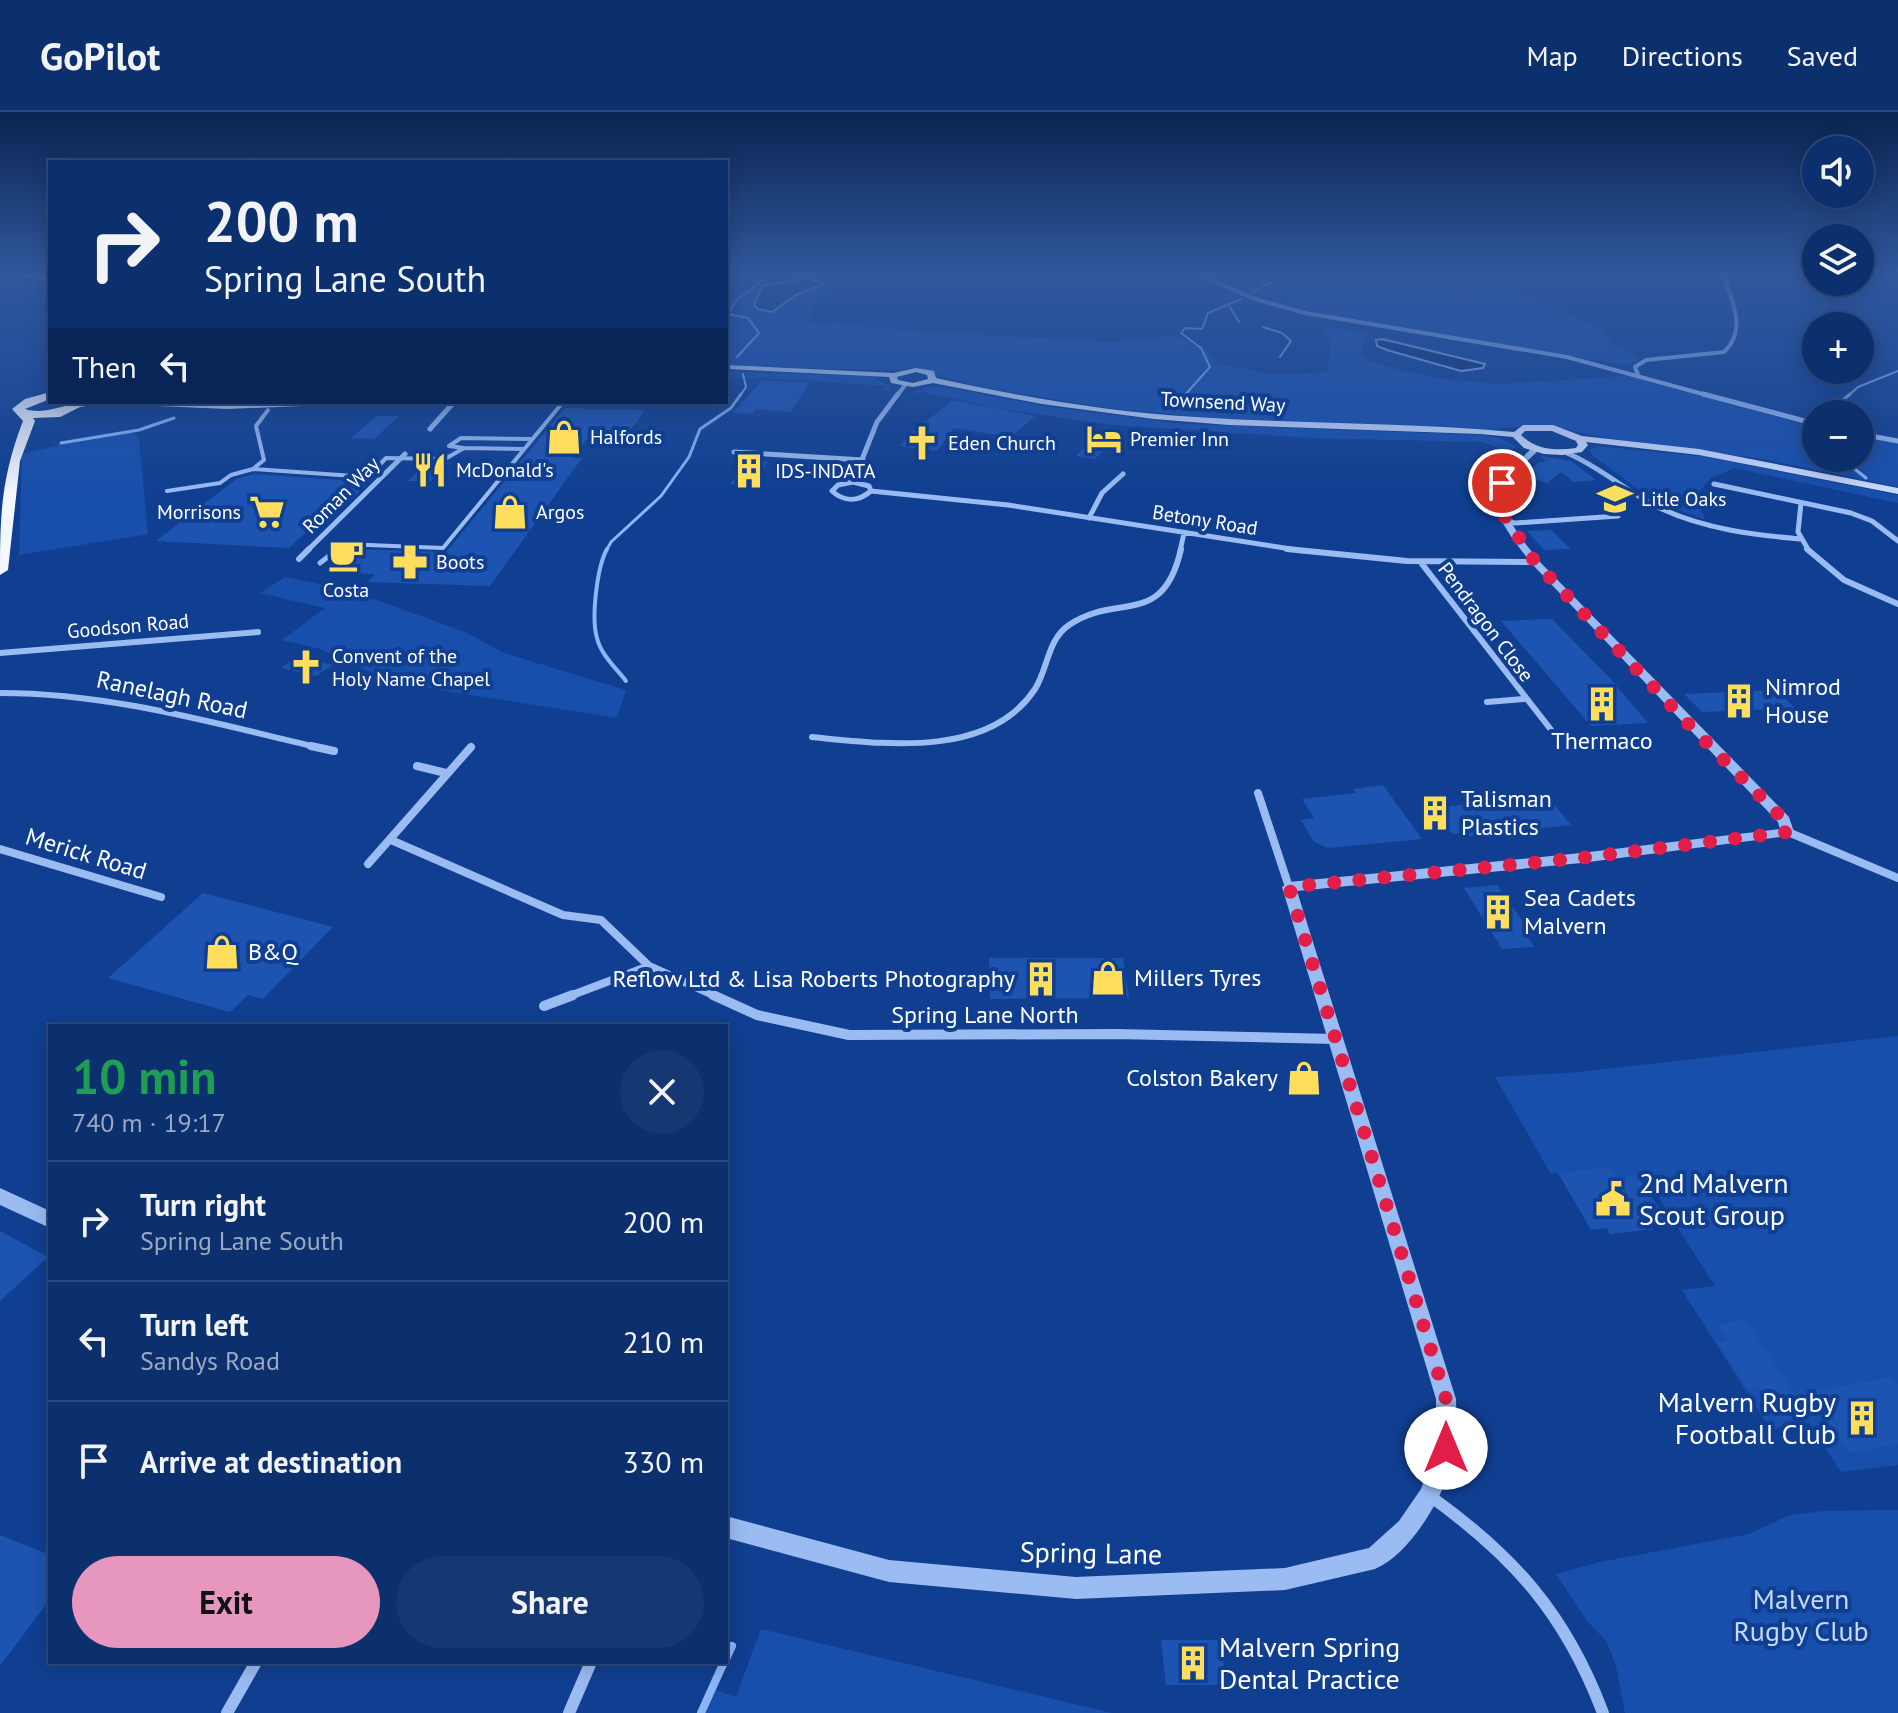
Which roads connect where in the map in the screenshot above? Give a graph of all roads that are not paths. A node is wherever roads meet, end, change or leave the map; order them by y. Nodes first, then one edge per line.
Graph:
1 (1506, 347) edge
2 (1732, 347) edge
3 (728, 367) edge
4 (1635, 367) junction
5 (1618, 370) junction
6 (893, 375) junction
7 (1638, 375) junction
8 (932, 380) junction
9 (905, 385) junction
10 (48, 396) edge
11 (81, 404) edge
12 (180, 404) edge
13 (278, 404) edge
14 (452, 404) edge
15 (561, 404) edge
16 (268, 410) dead end
17 (56, 414) junction
18 (25, 415) junction
19 (1802, 420) edge
20 (430, 429) dead end
21 (1516, 435) junction
22 (22, 437) junction
23 (1874, 437) edge
24 (531, 439) junction
25 (1898, 441) edge
26 (1579, 444) junction
27 (464, 448) junction
28 (523, 449) junction
29 (1536, 449) junction
30 (734, 452) dead end
31 (1567, 453) junction
32 (402, 456) junction
33 (863, 460) junction
34 (1586, 460) junction
35 (253, 469) junction
36 (1123, 474) dead end
37 (853, 482) junction
38 (1714, 484) dead end
39 (167, 491) dead end
40 (871, 491) junction
41 (1898, 491) edge
42 (1801, 503) junction
43 (1618, 516) dead end
44 (1089, 518) junction
45 (1506, 520) junction
46 (1184, 533) junction
47 (1800, 539) junction
48 (1898, 541) edge
49 (299, 559) dead end
50 (1535, 562) junction
51 (320, 563) dead end
52 (1422, 564) junction
53 (0, 570) edge
54 (1898, 604) edge
55 (258, 632) dead end
56 (0, 653) edge
57 (0, 693) edge
58 (1524, 699) junction
59 (1487, 702) dead end
60 (812, 737) dead end
61 (1559, 740) dead end
62 (471, 747) dead end
63 (334, 751) dead end
64 (417, 766) dead end
65 (446, 773) junction
66 (1258, 793) dead end
67 (1788, 832) junction
68 (391, 840) junction
69 (0, 849) edge
70 (368, 864) dead end
71 (1898, 878) edge
72 (1289, 887) junction
73 (161, 897) dead end
74 (649, 966) junction
75 (544, 1006) dead end
76 (1335, 1039) junction
77 (0, 1196) edge
78 (48, 1219) edge
79 (1429, 1495) junction
80 (728, 1528) edge
81 (255, 1664) edge
82 (590, 1664) edge
83 (227, 1713) edge
84 (569, 1713) edge
85 (1603, 1713) edge

1 - 5 street
2 - 4 street
3 - 6 main road, Townsend Way
4 - 5 street
4 - 7 street
5 - 7 street
6 - 8 main road, Townsend Way
6 - 9 main road
7 - 19 street
8 - 9 main road, Townsend Way
8 - 21 main road, Townsend Way
9 - 33 street
10 - 18 highway
11 - 17 highway
12 - 13 main road
14 - 20 street
15 - 24 street
16 - 35 street
17 - 18 highway
17 - 22 highway
18 - 22 highway
21 - 26 main road, Townsend Way
21 - 29 main road, Townsend Way
22 - 53 highway
23 - 25 street
24 - 27 street
24 - 28 street
26 - 31 main road, Townsend Way
26 - 34 street
26 - 41 main road, Townsend Way
27 - 28 street
27 - 32 street
28 - 51 street
29 - 31 main road, Townsend Way
29 - 45 street
30 - 33 street
31 - 34 street
32 - 35 street
32 - 49 street, Roman Way
33 - 37 street
34 - 47 street
35 - 39 street
36 - 44 street
37 - 40 street
37 - 40 street
38 - 42 street
40 - 44 street, Betony Road
42 - 47 street
42 - 48 street
43 - 45 street
44 - 46 street, Betony Road
45 - 50 street
46 - 52 street, Betony Road
46 - 60 street
47 - 54 street
50 - 52 street, Betony Road
50 - 67 street
52 - 58 street, Pendragon Close
55 - 56 street, Goodson Road
57 - 63 street, Ranelagh Road
58 - 59 street, Pendragon Close
58 - 61 street, Pendragon Close
62 - 65 street
64 - 65 street
65 - 68 street
66 - 72 street, Spring Lane
67 - 71 street
67 - 72 street
68 - 70 street
68 - 74 street, Spring Lane North
69 - 73 street, Merick Road
72 - 76 street, Spring Lane
74 - 75 street
74 - 76 street, Spring Lane North
76 - 79 street, Spring Lane
77 - 78 street
79 - 80 street, Spring Lane
79 - 85 street
81 - 83 street
82 - 84 street

